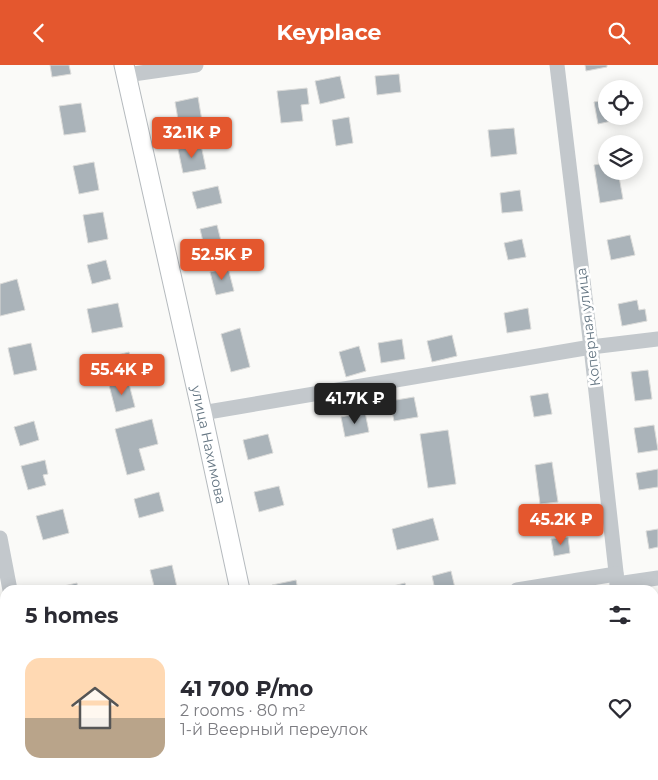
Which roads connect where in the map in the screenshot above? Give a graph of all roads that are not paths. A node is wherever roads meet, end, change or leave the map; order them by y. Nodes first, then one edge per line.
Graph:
1 (196, 65) edge
2 (557, 65) edge
3 (125, 70) edge
4 (658, 339) edge
5 (591, 347) junction
6 (202, 413) junction
7 (0, 538) edge
8 (3, 571) edge
9 (658, 578) edge
10 (617, 582) edge
11 (8, 585) edge
12 (239, 585) edge
13 (580, 585) edge

1 - 3 street
2 - 5 street, Коперная улица
3 - 6 main road, улица Нахимова
4 - 5 street
5 - 6 street
5 - 10 street, Коперная улица
6 - 12 main road, улица Нахимова
7 - 8 street
8 - 11 street
9 - 10 street
10 - 13 street

